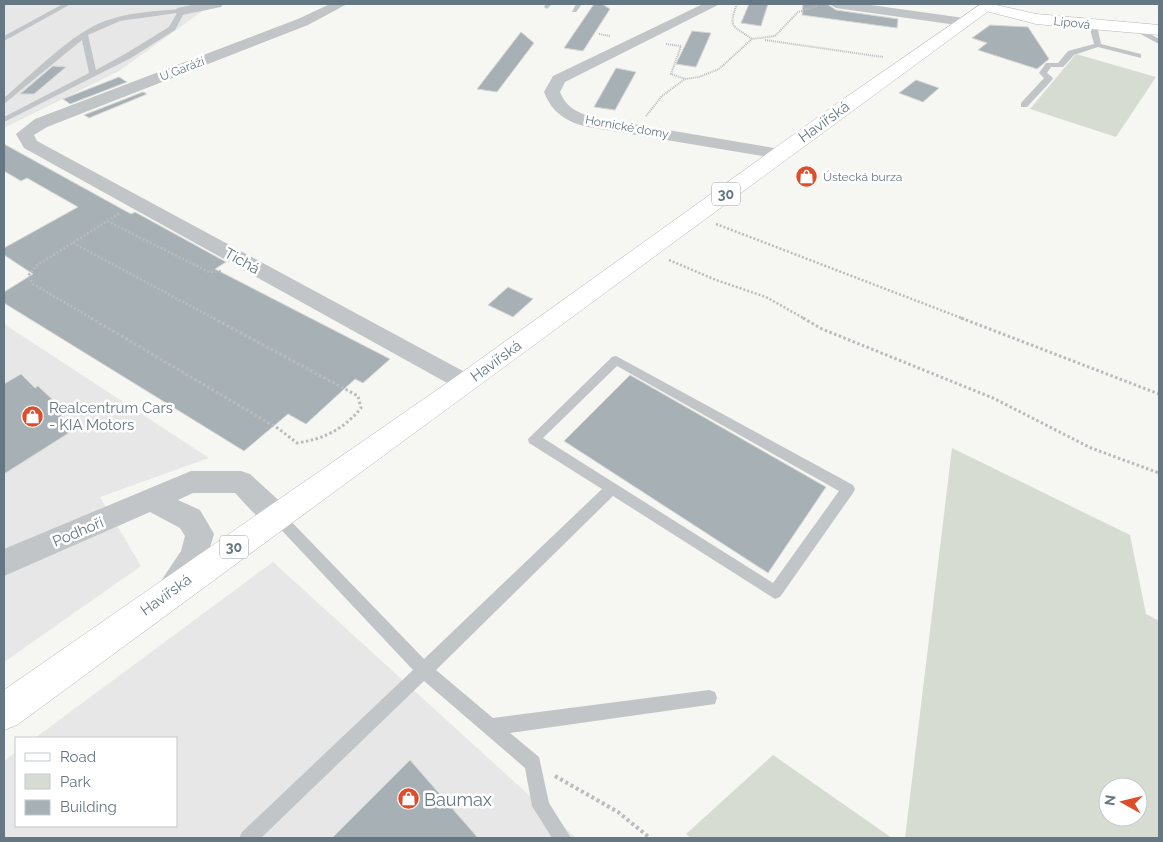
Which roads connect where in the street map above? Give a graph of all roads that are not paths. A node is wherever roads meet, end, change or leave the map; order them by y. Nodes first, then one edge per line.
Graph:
1 (68, 4) edge
2 (216, 4) edge
3 (340, 4) edge
4 (579, 4) edge
5 (713, 4) edge
6 (836, 4) edge
7 (985, 5) edge
8 (182, 11) junction
9 (574, 11) dead end
10 (964, 22) junction
11 (1093, 25) junction
12 (1136, 28) junction
13 (1159, 30) edge
14 (84, 34) junction
15 (4, 39) edge
16 (1159, 42) edge
17 (1098, 45) junction
18 (1138, 56) dead end
19 (94, 75) junction
20 (4, 102) edge
21 (1024, 105) dead end
22 (4, 120) edge
23 (25, 134) joint
24 (780, 154) junction
25 (466, 383) junction
26 (613, 488) junction
27 (151, 500) junction
28 (277, 516) junction
29 (4, 564) edge
30 (167, 594) junction
31 (424, 670) junction
32 (709, 698) dead end
33 (4, 712) edge
34 (491, 727) junction
35 (248, 838) edge
36 (562, 838) edge

1 - 15 lane
2 - 8 street
3 - 23 street, U Garáží
4 - 9 lane
5 - 24 street, Hornické domy
6 - 10 street
7 - 10 main road, Havířská / 30
7 - 11 main road, Lipová
8 - 14 lane
8 - 19 lane
10 - 24 main road, Havířská / 30
11 - 12 main road, Lipová
11 - 17 lane
12 - 13 main road, Lipová
12 - 16 lane
14 - 19 lane
14 - 20 lane
17 - 18 lane
17 - 21 lane
19 - 22 lane
23 - 25 street, Tichá
24 - 25 main road, Havířská / 30
25 - 28 main road, Havířská / 30
26 - 26 lane
26 - 31 lane
27 - 28 street, Podhoří
27 - 29 street, Podhoří
27 - 30 street
28 - 30 main road, Havířská / 30
28 - 31 lane
30 - 33 main road, Havířská / 30
31 - 34 lane
31 - 35 lane
32 - 34 lane
34 - 36 lane

